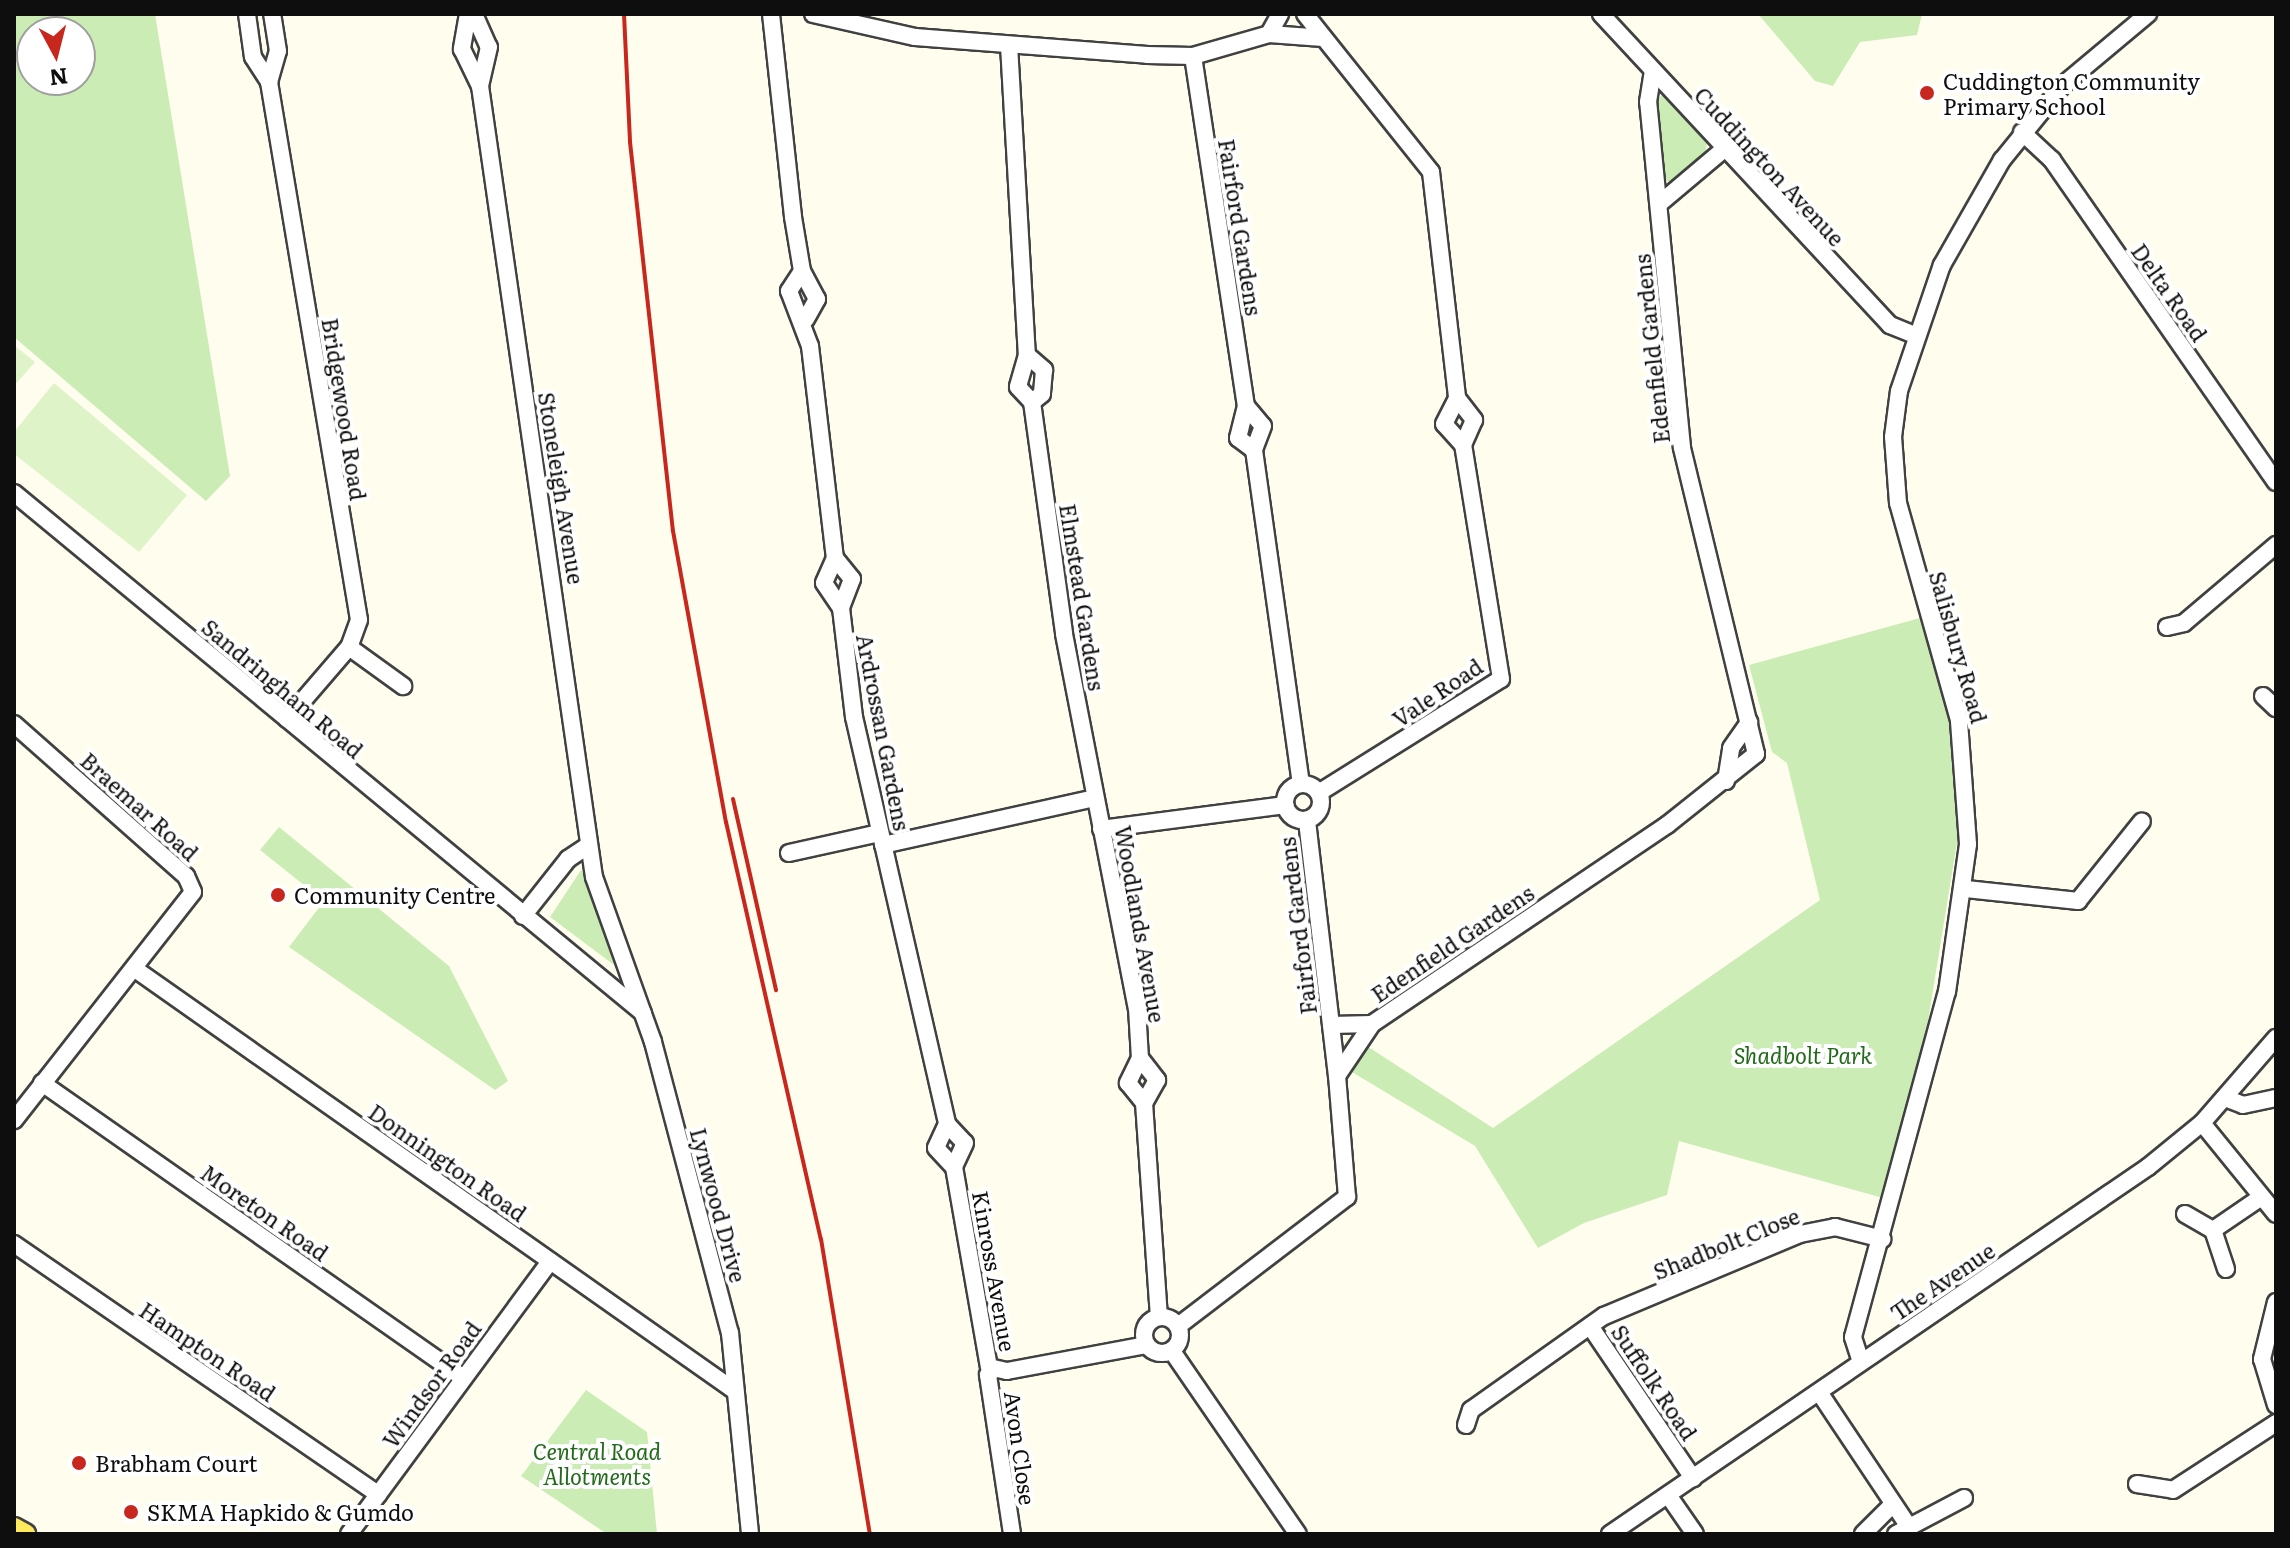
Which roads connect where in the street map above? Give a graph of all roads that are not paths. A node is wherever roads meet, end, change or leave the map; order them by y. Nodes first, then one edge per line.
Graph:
1 (247, 14) edge
2 (272, 14) edge
3 (471, 14) edge
4 (771, 14) edge
5 (813, 14) edge
6 (1280, 14) edge
7 (1305, 14) edge
8 (1601, 14) edge
9 (2148, 14) edge
10 (1269, 34) junction
11 (1323, 38) junction
12 (1009, 45) junction
13 (1193, 56) junction
14 (1653, 71) junction
15 (269, 82) junction
16 (480, 86) junction
17 (2022, 132) junction
18 (1723, 150) junction
19 (1659, 204) junction
20 (802, 271) junction
21 (806, 319) junction
22 (1915, 335) junction
23 (1457, 398) junction
24 (1246, 406) junction
25 (1463, 445) junction
26 (1254, 450) junction
27 (2276, 482) edge
28 (14, 493) edge
29 (2276, 545) edge
30 (835, 558) junction
31 (841, 608) junction
32 (2167, 627) dead end
33 (349, 647) junction
34 (403, 686) dead end
35 (2263, 696) dead end
36 (2276, 708) edge
37 (287, 719) junction
38 (1749, 722) junction
39 (14, 724) edge
40 (1726, 781) junction
41 (1301, 784) junction
42 (1320, 792) junction
43 (1095, 798) junction
44 (1285, 805) junction
45 (1307, 821) junction
46 (2142, 821) dead end
47 (1101, 829) junction
48 (881, 839) junction
49 (589, 845) junction
50 (789, 853) dead end
51 (887, 864) joint
52 (1966, 889) junction
53 (600, 897) joint
54 (523, 916) junction
55 (135, 969) junction
56 (645, 1014) junction
57 (1372, 1024) junction
58 (1331, 1025) junction
59 (2276, 1038) edge
60 (1140, 1058) junction
61 (1337, 1076) junction
62 (42, 1083) junction
63 (2225, 1098) junction
64 (2276, 1098) edge
65 (1144, 1103) junction
66 (14, 1120) edge
67 (2202, 1123) junction
68 (947, 1124) junction
69 (954, 1167) junction
70 (2260, 1198) junction
71 (2185, 1214) dead end
72 (2276, 1214) edge
73 (2213, 1230) junction
74 (1882, 1239) junction
75 (14, 1244) edge
76 (550, 1261) junction
77 (2226, 1269) dead end
78 (2276, 1302) edge
79 (1159, 1316) junction
80 (1178, 1326) junction
81 (1590, 1326) junction
82 (1146, 1345) junction
83 (1172, 1351) junction
84 (1861, 1362) junction
85 (993, 1370) junction
86 (462, 1377) junction
87 (735, 1391) junction
88 (1819, 1392) junction
89 (2276, 1405) edge
90 (2276, 1423) edge
91 (1466, 1425) dead end
92 (1693, 1478) junction
93 (2137, 1484) dead end
94 (378, 1494) junction
95 (1668, 1495) junction
96 (1964, 1498) dead end
97 (1893, 1504) junction
98 (14, 1528) edge
99 (1902, 1531) edge
100 (25, 1534) edge
101 (349, 1534) edge
102 (750, 1534) edge
103 (1012, 1534) edge
104 (1298, 1534) edge
105 (1610, 1534) edge
106 (1695, 1534) edge
107 (1863, 1534) edge

1 - 15 street, Bridgewood Road
2 - 15 street, Bridgewood Road
3 - 16 street, Stoneleigh Avenue
3 - 16 street, Stoneleigh Avenue
4 - 20 street, Ardrossan Gardens
5 - 12 street
6 - 10 street
7 - 11 street, Vale Road
8 - 14 street, Cuddington Avenue
9 - 17 street, Salisbury Road
10 - 11 street
10 - 13 street
11 - 23 street, Vale Road
12 - 13 street
12 - 43 street, Elmstead Gardens
13 - 24 street, Fairford Gardens
14 - 18 street, Cuddington Avenue
14 - 19 street, Edenfield Gardens
15 - 33 street, Bridgewood Road
16 - 49 street, Stoneleigh Avenue
17 - 22 street, Salisbury Road
17 - 27 street, Delta Road
18 - 19 street
18 - 22 street, Cuddington Avenue
19 - 38 street, Edenfield Gardens
20 - 21 street, Ardrossan Gardens
20 - 21 street, Ardrossan Gardens
21 - 30 street, Ardrossan Gardens
22 - 52 street, Salisbury Road
23 - 25 street, Vale Road
23 - 25 street, Vale Road
24 - 26 street, Fairford Gardens
24 - 26 street, Fairford Gardens
25 - 42 street, Vale Road
26 - 41 street, Fairford Gardens
28 - 37 street, Sandringham Road
29 - 32 street
30 - 31 street, Ardrossan Gardens
30 - 31 street, Ardrossan Gardens
31 - 48 street, Ardrossan Gardens
33 - 34 street
33 - 37 street, Bridgewood Road
35 - 36 street
37 - 54 street, Sandringham Road
38 - 40 street
38 - 40 street, Edenfield Gardens
39 - 55 street, Braemar Road
40 - 57 street, Edenfield Gardens
41 - 42 street
41 - 44 street
42 - 45 street
43 - 47 street, Woodlands Avenue
43 - 48 street
44 - 45 street
44 - 47 street
45 - 58 street, Fairford Gardens
46 - 52 street
47 - 60 street, Woodlands Avenue
48 - 50 street
48 - 51 street, Ardrossan Gardens
49 - 53 street, Stoneleigh Avenue
49 - 54 street
51 - 68 street, Kinross Avenue
52 - 74 street, Salisbury Road
53 - 56 street, Lynwood Drive
54 - 56 street, Sandringham Road
55 - 62 street
55 - 76 street, Donnington Road
56 - 87 street, Lynwood Drive
57 - 58 street, Fairford Gardens
57 - 61 street, Edenfield Gardens
58 - 61 street, Fairford Gardens
59 - 63 street, The Avenue
60 - 65 street, Woodlands Avenue
60 - 65 street, Woodlands Avenue
61 - 80 street
62 - 66 street
62 - 86 street, Moreton Road
63 - 64 street
63 - 67 street, The Avenue
65 - 79 street, Woodlands Avenue
67 - 70 street
67 - 84 street, The Avenue
68 - 69 street, Kinross Avenue
68 - 69 street, Kinross Avenue
69 - 85 street, Kinross Avenue
70 - 72 street
70 - 73 street
71 - 73 street
73 - 77 street
74 - 81 street, Shadbolt Close
74 - 84 street, Salisbury Road
75 - 94 street, Hampton Road
76 - 86 street, Windsor Road
76 - 87 street, Donnington Road
78 - 89 street
79 - 80 street
79 - 82 street
80 - 83 street
81 - 91 street, Suffolk Road
81 - 92 street, Suffolk Road
82 - 83 street
82 - 85 street, Kinross Avenue
83 - 104 street
84 - 88 street, The Avenue
85 - 103 street, Avon Close
86 - 94 street, Windsor Road
87 - 102 street, Lynwood Drive
88 - 92 street, The Avenue
88 - 97 street
90 - 93 street
92 - 95 street, The Avenue
94 - 101 street, Windsor Road
95 - 105 street, The Avenue
95 - 106 street
96 - 99 street
97 - 99 street
97 - 107 street
98 - 100 main road

